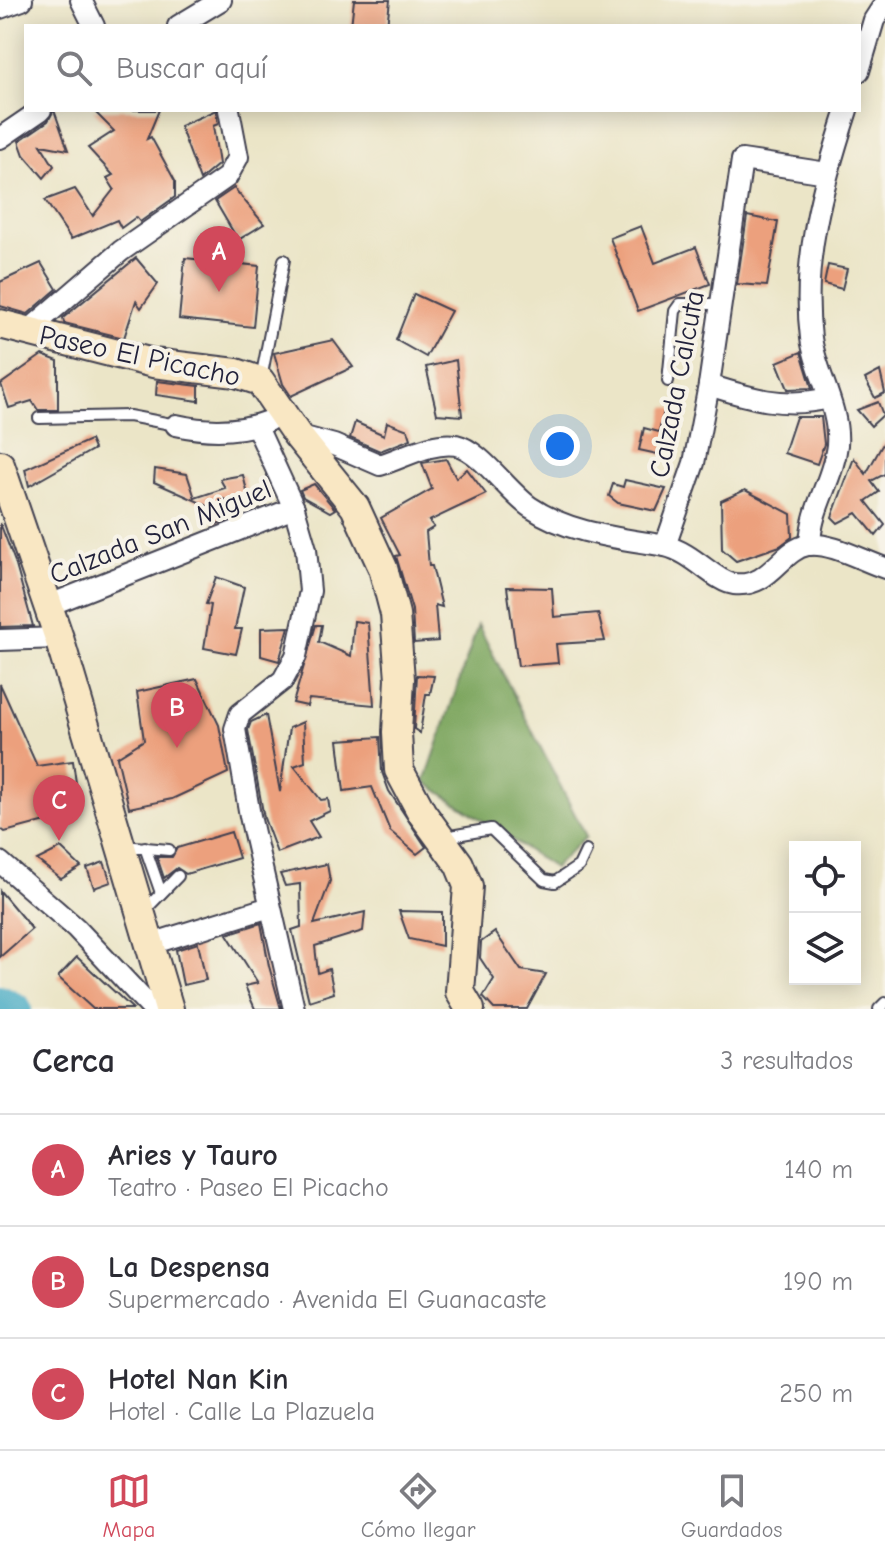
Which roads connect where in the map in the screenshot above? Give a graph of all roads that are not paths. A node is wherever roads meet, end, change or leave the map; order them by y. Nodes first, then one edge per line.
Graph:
1 (22, 0) edge
2 (81, 0) edge
3 (221, 0) edge
4 (885, 3) edge
5 (0, 8) edge
6 (190, 23) edge
7 (93, 24) edge
8 (861, 64) edge
9 (38, 112) edge
10 (229, 112) edge
11 (846, 112) edge
12 (0, 138) edge
13 (827, 173) junction
14 (284, 260) dead end
15 (721, 304) junction
16 (0, 324) edge
17 (28, 331) junction
18 (260, 381) junction
19 (668, 381) dead end
20 (709, 385) junction
21 (828, 398) junction
22 (39, 418) dead end
23 (176, 425) joint
24 (256, 425) junction
25 (290, 425) junction
26 (0, 465) edge
27 (294, 508) junction
28 (810, 545) junction
29 (665, 546) junction
30 (885, 568) edge
31 (47, 606) junction
32 (59, 638) junction
33 (0, 640) edge
34 (443, 838) junction
35 (133, 846) junction
36 (169, 850) dead end
37 (586, 851) dead end
38 (0, 862) edge
39 (178, 876) dead end
40 (152, 903) junction
41 (270, 907) junction
42 (151, 944) junction
43 (885, 1003) edge
44 (152, 1009) edge
45 (169, 1009) edge
46 (294, 1009) edge
47 (470, 1009) edge
48 (879, 1009) edge

1 - 5 street
2 - 7 street
3 - 6 street
4 - 8 street
9 - 12 street
10 - 17 street
11 - 13 street
13 - 15 street, Calzada Calcuta
13 - 21 street
14 - 18 lane
15 - 19 lane
15 - 20 street, Calzada Calcuta
16 - 17 street, Paseo El Picacho
17 - 18 street, Paseo El Picacho
18 - 25 street, Paseo El Picacho
20 - 21 street
20 - 29 street, Calzada Calcuta
21 - 28 street
22 - 23 lane
23 - 24 street
24 - 25 street
24 - 27 street
25 - 29 street
25 - 34 street, Paseo El Picacho
26 - 31 street
27 - 31 street, Calzada San Miguel
27 - 41 street
28 - 29 street
28 - 30 street
31 - 32 street
32 - 33 street
32 - 35 street
34 - 37 lane
34 - 47 street, Paseo El Picacho
35 - 36 lane
35 - 40 street
38 - 44 street
39 - 40 lane
40 - 42 street
41 - 42 street
41 - 46 street
42 - 45 street
43 - 48 lane

